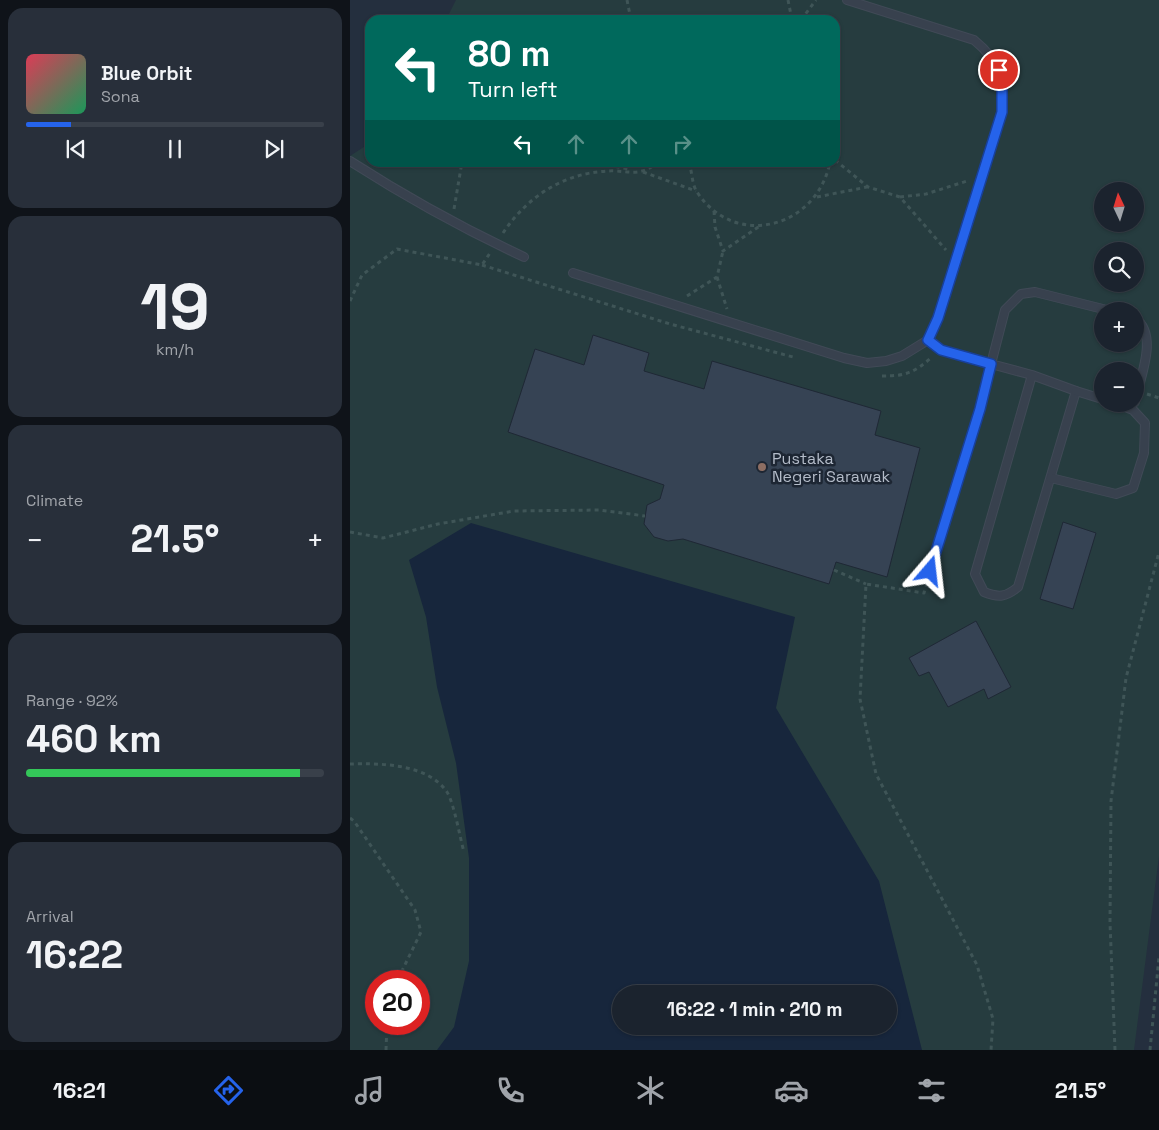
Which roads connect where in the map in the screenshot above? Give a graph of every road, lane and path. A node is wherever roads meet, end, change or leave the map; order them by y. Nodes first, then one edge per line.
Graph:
1 (627, 0) edge
2 (788, 0) edge
3 (816, 0) edge
4 (847, 0) edge
5 (630, 15) edge
6 (791, 15) edge
7 (805, 15) edge
8 (350, 162) edge
9 (840, 164) edge
10 (461, 167) edge
11 (617, 167) edge
12 (651, 167) edge
13 (690, 167) edge
14 (829, 167) edge
15 (642, 172) junction
16 (983, 174) junction
17 (868, 187) junction
18 (696, 191) junction
19 (900, 197) junction
20 (816, 198) junction
21 (714, 210) junction
22 (453, 222) junction
23 (760, 226) junction
24 (496, 244) junction
25 (723, 251) junction
26 (524, 257) dead end
27 (954, 267) junction
28 (573, 273) dead end
29 (717, 277) junction
30 (350, 301) edge
31 (676, 305) junction
32 (1094, 307) edge
33 (730, 322) junction
34 (1144, 327) edge
35 (928, 340) junction
36 (1143, 362) edge
37 (991, 364) junction
38 (1032, 375) junction
39 (1076, 390) junction
40 (1094, 396) edge
41 (1139, 412) edge
42 (1051, 478) junction
43 (645, 516) dead end
44 (350, 532) edge
45 (1159, 552) edge
46 (834, 570) dead end
47 (930, 571) joint
48 (866, 584) junction
49 (350, 764) edge
50 (350, 818) edge
51 (464, 852) dead end
52 (1159, 957) edge
53 (402, 970) edge
54 (387, 1035) edge
55 (386, 1050) edge
56 (990, 1050) edge
57 (1115, 1050) edge
58 (1150, 1050) edge

1 - 5 path
2 - 6 path
3 - 7 path
4 - 16 lane
8 - 22 lane
9 - 17 path
10 - 22 path
11 - 15 path
12 - 15 path
13 - 18 path
14 - 20 path
15 - 18 path
15 - 24 path
16 - 19 path
16 - 27 lane
17 - 19 path
17 - 20 path
18 - 21 path
19 - 27 path
20 - 23 path
21 - 23 path
21 - 25 path
22 - 24 lane
23 - 25 path
24 - 26 lane
24 - 30 path
25 - 29 path
27 - 35 lane
28 - 31 lane
29 - 31 path
29 - 33 path
31 - 33 lane
32 - 37 lane
33 - 35 lane
34 - 36 lane
35 - 37 lane
37 - 38 lane
37 - 47 lane
38 - 39 lane
38 - 42 lane
39 - 40 lane
39 - 42 lane
41 - 42 lane
43 - 44 path
45 - 57 path
46 - 48 path
47 - 48 path
48 - 56 path
49 - 51 path
50 - 53 path
52 - 58 path
54 - 55 path

